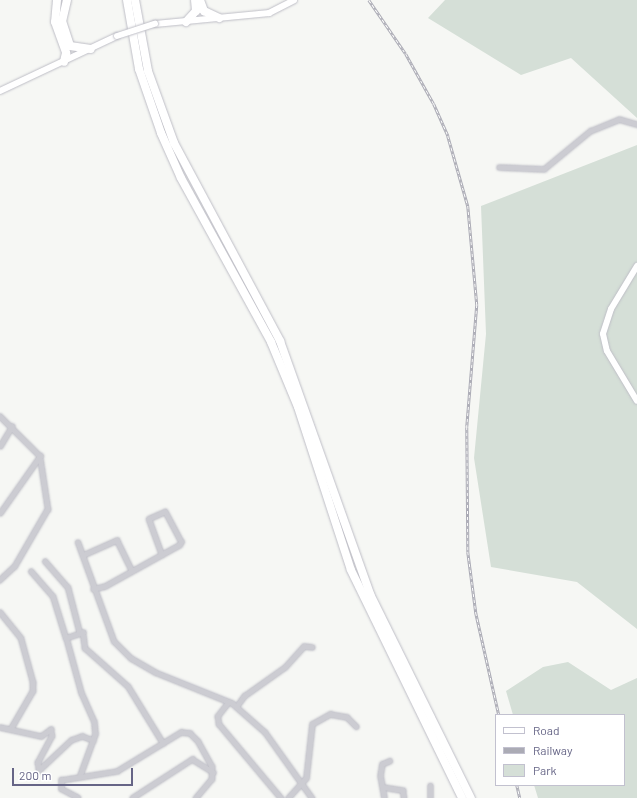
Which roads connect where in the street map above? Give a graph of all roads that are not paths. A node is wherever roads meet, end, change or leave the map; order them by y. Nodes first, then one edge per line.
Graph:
1 (57, 0) edge
2 (66, 0) edge
3 (195, 0) edge
4 (294, 0) edge
5 (131, 1) edge
6 (199, 6) edge
7 (219, 18) junction
8 (200, 21) junction
9 (186, 22) junction
10 (91, 49) junction
11 (69, 55) junction
12 (0, 91) edge
13 (156, 109) junction
14 (637, 124) edge
15 (499, 167) dead end
16 (637, 266) edge
17 (637, 402) edge
18 (0, 416) edge
19 (12, 426) junction
20 (0, 446) edge
21 (40, 456) junction
22 (0, 513) edge
23 (78, 542) dead end
24 (83, 555) junction
25 (162, 555) junction
26 (45, 561) dead end
27 (31, 571) dead end
28 (132, 571) junction
29 (0, 580) edge
30 (92, 589) junction
31 (0, 612) edge
32 (80, 633) junction
33 (66, 638) junction
34 (312, 646) dead end
35 (228, 702) junction
36 (236, 707) junction
37 (356, 726) dead end
38 (0, 727) edge
39 (10, 729) junction
40 (93, 740) junction
41 (163, 743) junction
42 (389, 761) dead end
43 (213, 772) junction
44 (80, 775) junction
45 (303, 784) junction
46 (383, 786) junction
47 (430, 786) dead end
48 (78, 798) edge
49 (132, 798) edge
50 (196, 798) edge
51 (281, 798) edge
52 (288, 798) edge
53 (312, 798) edge
54 (384, 798) edge
55 (404, 798) edge
56 (430, 798) edge
57 (462, 798) edge
58 (471, 798) edge

1 - 11 highway
2 - 11 highway
3 - 6 highway
4 - 7 main road
5 - 13 highway
6 - 7 highway
6 - 8 highway
6 - 9 highway
7 - 8 main road
8 - 9 main road
9 - 10 main road, bridge
10 - 11 highway
10 - 11 main road
11 - 12 main road
13 - 57 highway
13 - 58 highway
14 - 15 street
16 - 17 main road
18 - 19 street
19 - 20 street
19 - 21 street
21 - 22 street
21 - 29 street
23 - 24 street
24 - 28 street
24 - 30 street
25 - 25 street
25 - 28 street
26 - 32 street
27 - 33 street
28 - 30 street
30 - 35 street
31 - 39 street
32 - 33 street
32 - 41 street
33 - 40 street
34 - 36 street
35 - 36 street
35 - 51 street
36 - 45 street
37 - 45 street
38 - 39 street
39 - 40 street
40 - 44 street
41 - 43 street
41 - 44 street
42 - 46 street
43 - 49 street
43 - 50 street
44 - 48 street
45 - 52 street
45 - 53 street
46 - 54 street
46 - 55 street
47 - 56 street

